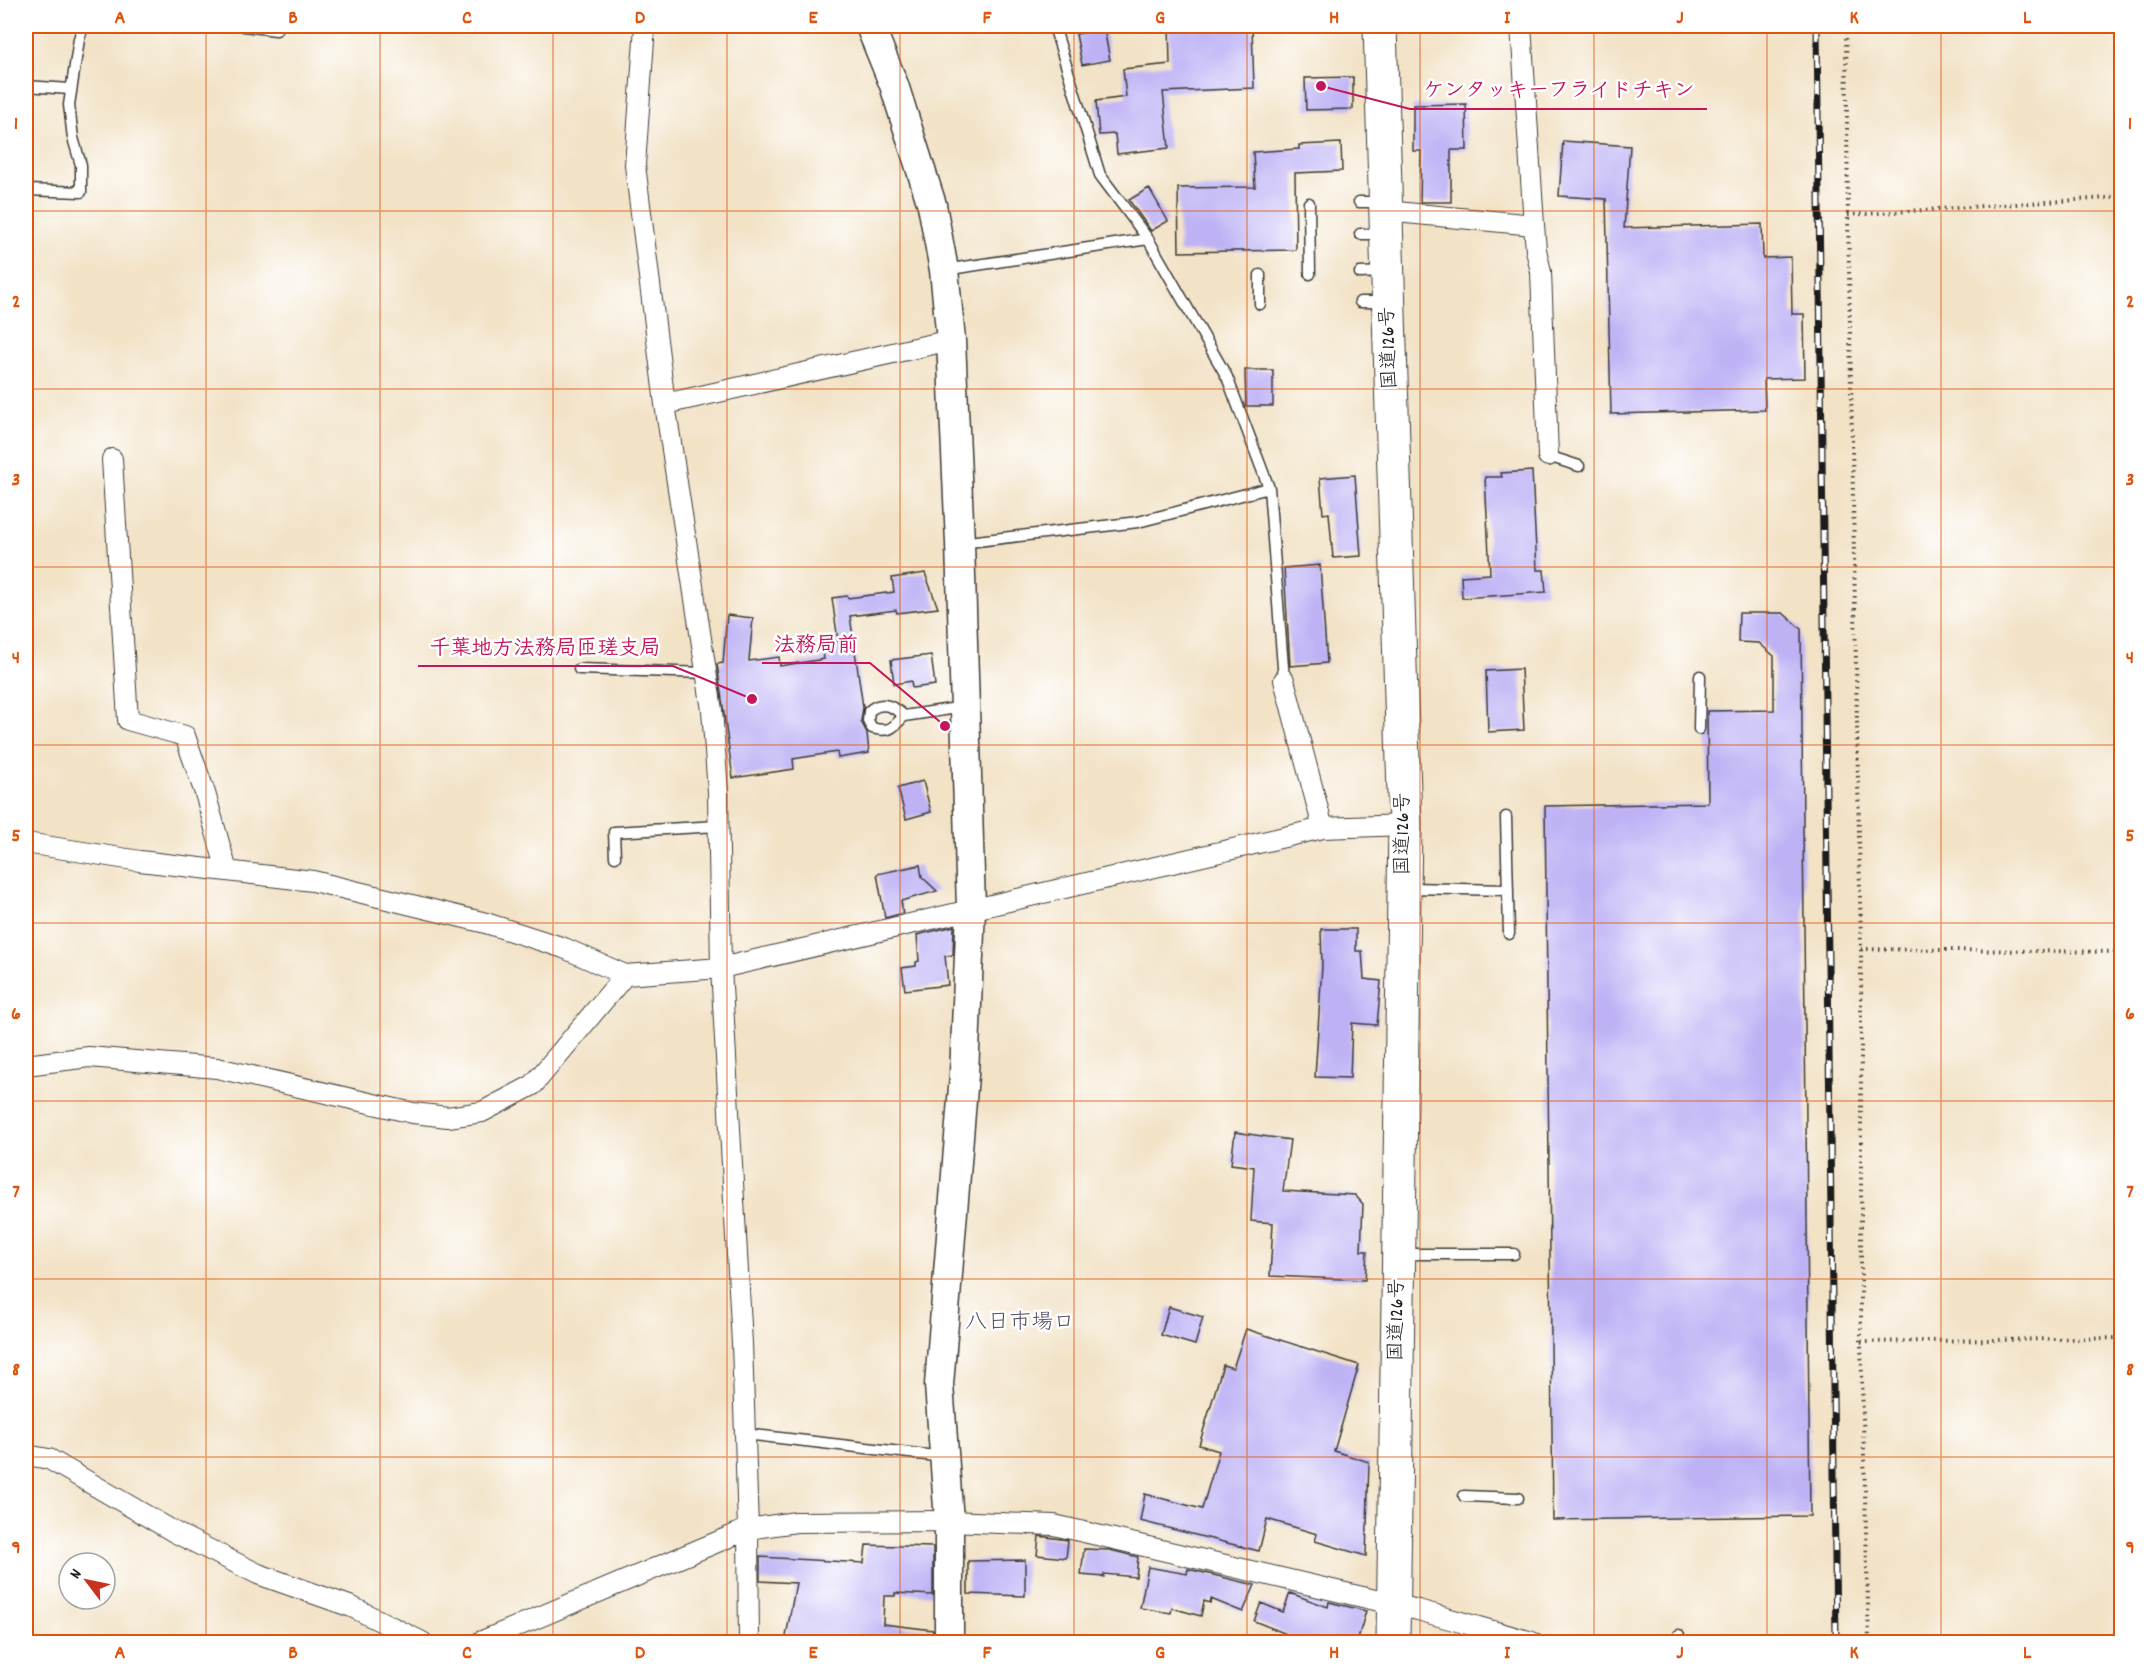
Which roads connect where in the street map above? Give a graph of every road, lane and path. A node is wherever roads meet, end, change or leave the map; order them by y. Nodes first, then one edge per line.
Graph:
1 (83, 26) edge
2 (244, 26) edge
3 (276, 26) edge
4 (645, 26) edge
5 (870, 26) edge
6 (1054, 26) edge
7 (1380, 26) edge
8 (1521, 26) edge
9 (1846, 26) edge
10 (26, 86) edge
11 (70, 89) junction
12 (26, 190) edge
13 (2121, 197) edge
14 (1309, 203) dead end
15 (1848, 215) junction
16 (1375, 217) junction
17 (1534, 225) junction
18 (1148, 239) junction
19 (944, 270) junction
20 (1310, 274) dead end
21 (1260, 275) dead end
22 (1260, 304) dead end
23 (951, 340) junction
24 (665, 404) junction
25 (1548, 456) joint
26 (112, 459) dead end
27 (1579, 466) dead end
28 (1269, 488) junction
29 (960, 543) junction
30 (579, 669) dead end
31 (706, 673) junction
32 (1700, 676) dead end
33 (1284, 680) joint
34 (964, 707) junction
35 (904, 716) dead end
36 (1699, 729) dead end
37 (1506, 817) dead end
38 (1405, 825) junction
39 (718, 826) junction
40 (1323, 828) junction
41 (26, 843) edge
42 (615, 857) dead end
43 (227, 871) junction
44 (1404, 888) junction
45 (1508, 890) junction
46 (971, 908) junction
47 (1509, 934) dead end
48 (1861, 949) junction
49 (2121, 952) edge
50 (721, 968) junction
51 (625, 975) junction
52 (26, 1065) edge
53 (1399, 1254) junction
54 (1514, 1254) dead end
55 (2121, 1338) edge
56 (1860, 1342) junction
57 (745, 1434) junction
58 (26, 1455) edge
59 (945, 1457) junction
60 (1464, 1496) dead end
61 (1518, 1498) dead end
62 (949, 1521) junction
63 (748, 1529) junction
64 (1393, 1604) junction
65 (422, 1642) edge
66 (480, 1642) edge
67 (749, 1642) edge
68 (949, 1642) edge
69 (1393, 1642) edge
70 (1532, 1642) edge
71 (1869, 1642) edge

1 - 11 lane
2 - 3 lane
4 - 24 street
5 - 19 street
6 - 18 lane
7 - 16 highway, 国道126号
8 - 17 street
9 - 15 path
10 - 11 lane
11 - 12 lane
13 - 15 path
14 - 20 lane
15 - 48 path
16 - 17 street
16 - 38 highway, 国道126号
17 - 25 street
18 - 19 lane
18 - 28 lane
19 - 23 street
21 - 22 lane
23 - 24 street
23 - 29 street
24 - 31 street
25 - 27 lane
26 - 43 street
28 - 29 lane
28 - 33 lane
29 - 34 street
30 - 31 lane
31 - 39 street
32 - 36 lane
33 - 40 street
34 - 35 lane
34 - 46 street
37 - 45 lane
38 - 40 street
38 - 44 highway, 国道126号
39 - 42 lane
39 - 50 street
40 - 46 street
41 - 43 street
43 - 51 street
44 - 45 lane
44 - 53 highway, 国道126号
45 - 47 lane
46 - 50 street
46 - 59 street
48 - 49 path
48 - 56 path
50 - 51 street
50 - 57 street
51 - 52 street
53 - 54 lane
53 - 64 highway, 国道126号
55 - 56 path
56 - 71 path
57 - 59 lane
57 - 63 street
58 - 65 street
59 - 62 street
60 - 61 lane
62 - 63 street
62 - 64 street
62 - 68 street
63 - 66 street
63 - 67 street
64 - 69 highway, 国道126号
64 - 70 street

